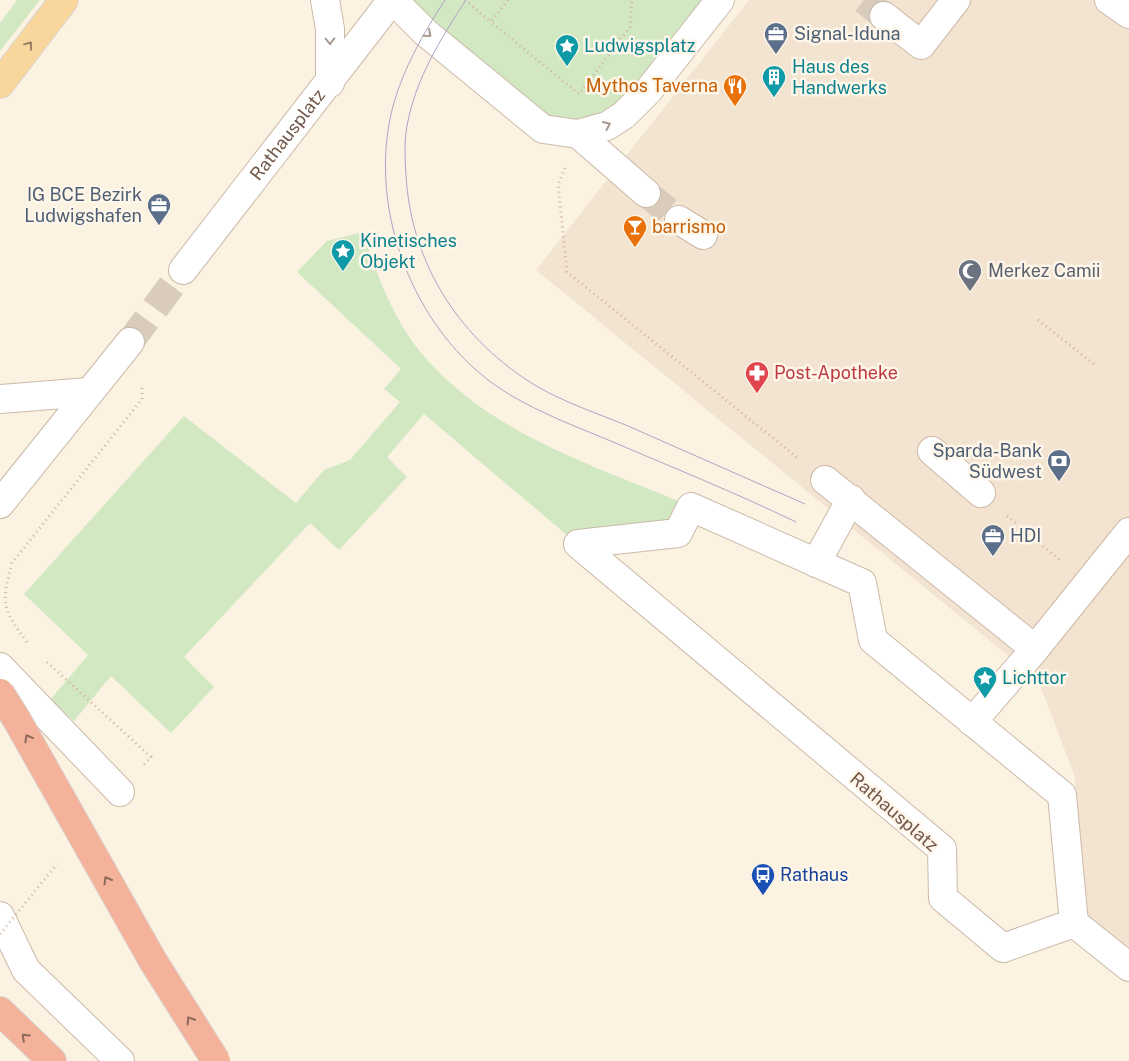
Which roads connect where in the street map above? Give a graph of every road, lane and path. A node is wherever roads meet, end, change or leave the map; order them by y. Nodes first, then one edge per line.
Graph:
1 (64, 0) edge
2 (325, 0) edge
3 (393, 0) edge
4 (465, 0) edge
5 (508, 0) edge
6 (632, 0) edge
7 (720, 0) edge
8 (956, 0) edge
9 (1109, 0) edge
10 (1129, 15) edge
11 (884, 16) tunnel mouth
12 (491, 22) junction
13 (330, 83) junction
14 (0, 84) edge
15 (578, 134) junction
16 (646, 193) tunnel mouth
17 (679, 220) tunnel mouth
18 (703, 235) dead end
19 (184, 270) tunnel mouth
20 (1038, 320) dead end
21 (130, 342) tunnel mouth
22 (1095, 365) dead end
23 (142, 380) dead end
24 (89, 392) junction
25 (0, 399) edge
26 (932, 451) dead end
27 (825, 480) joint
28 (981, 493) dead end
29 (851, 499) junction
30 (0, 504) edge
31 (1129, 532) edge
32 (816, 563) junction
33 (32, 648) dead end
34 (1035, 648) junction
35 (44, 659) dead end
36 (0, 667) edge
37 (0, 693) edge
38 (91, 704) dead end
39 (972, 722) junction
40 (120, 792) dead end
41 (57, 864) dead end
42 (0, 916) edge
43 (1074, 922) junction
44 (0, 934) edge
45 (1129, 967) edge
46 (0, 1011) edge
47 (52, 1061) edge
48 (120, 1061) edge
49 (216, 1061) edge

14 -> 1 main road
2 -> 13 street
3 - 13 street, Rathausplatz
3 -> 15 street
4 - 12 path
5 - 12 path
6 - 12 path
15 -> 7 street
8 - 11 street
9 - 10 street
13 - 19 street, Rathausplatz
15 - 16 street
15 - 27 path
17 - 18 street
20 - 22 path
21 - 24 street
23 - 33 path
24 - 25 street
24 - 30 street
26 - 28 street
27 - 29 street
29 - 32 street
29 - 34 street
31 - 34 street
32 - 39 street, Rathausplatz
32 - 43 street, Rathausplatz
34 - 39 street
35 - 38 path
36 - 40 street
49 -> 37 highway, bridge
39 - 43 street, Rathausplatz
41 - 44 path, bridge
42 - 48 street
43 - 45 street
47 -> 46 highway

